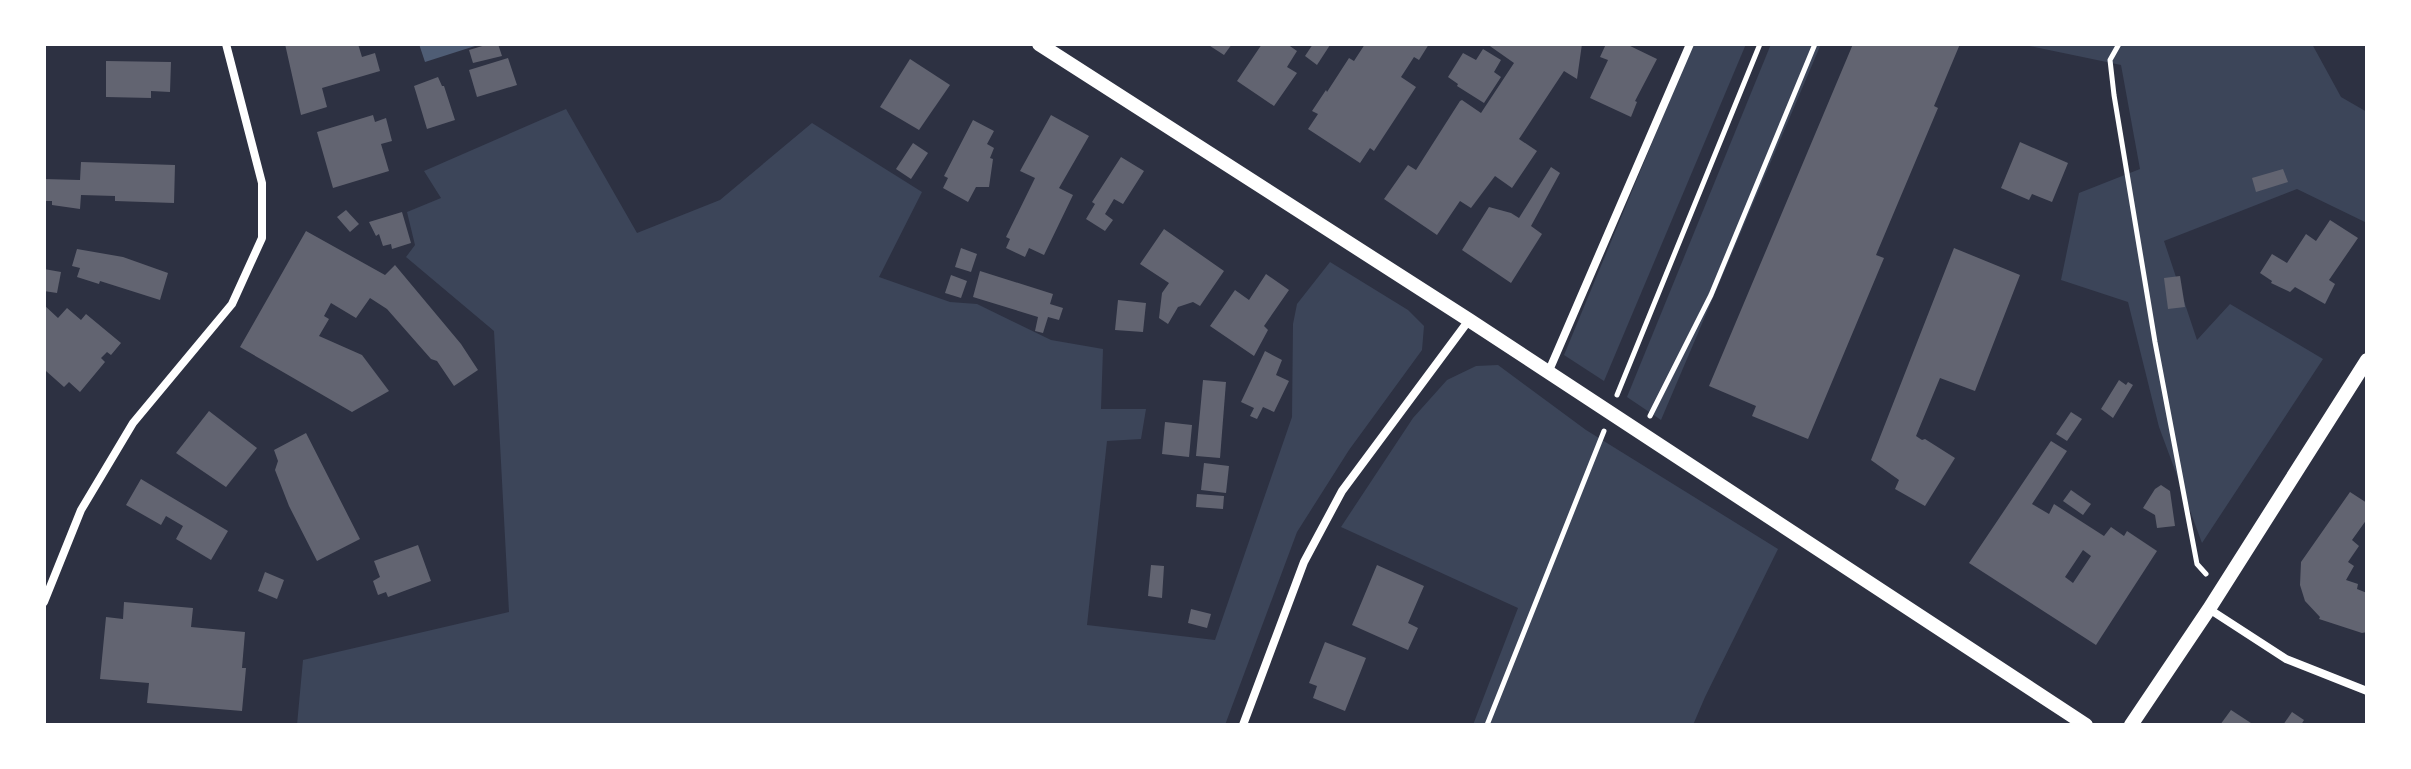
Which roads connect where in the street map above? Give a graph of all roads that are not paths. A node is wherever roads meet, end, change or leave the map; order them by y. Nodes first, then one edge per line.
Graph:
1 (226, 44) edge
2 (1039, 44) edge
3 (1690, 44) edge
4 (1469, 320) junction
5 (2367, 360) edge
6 (1548, 373) junction
7 (44, 602) edge
8 (2209, 609) junction
9 (2367, 691) edge
10 (1243, 725) edge
11 (2086, 725) edge
12 (2131, 725) edge

1 - 7 street
2 - 4 street
3 - 6 street
4 - 6 street
4 - 10 street
5 - 8 street
6 - 11 street
8 - 9 street
8 - 12 street

